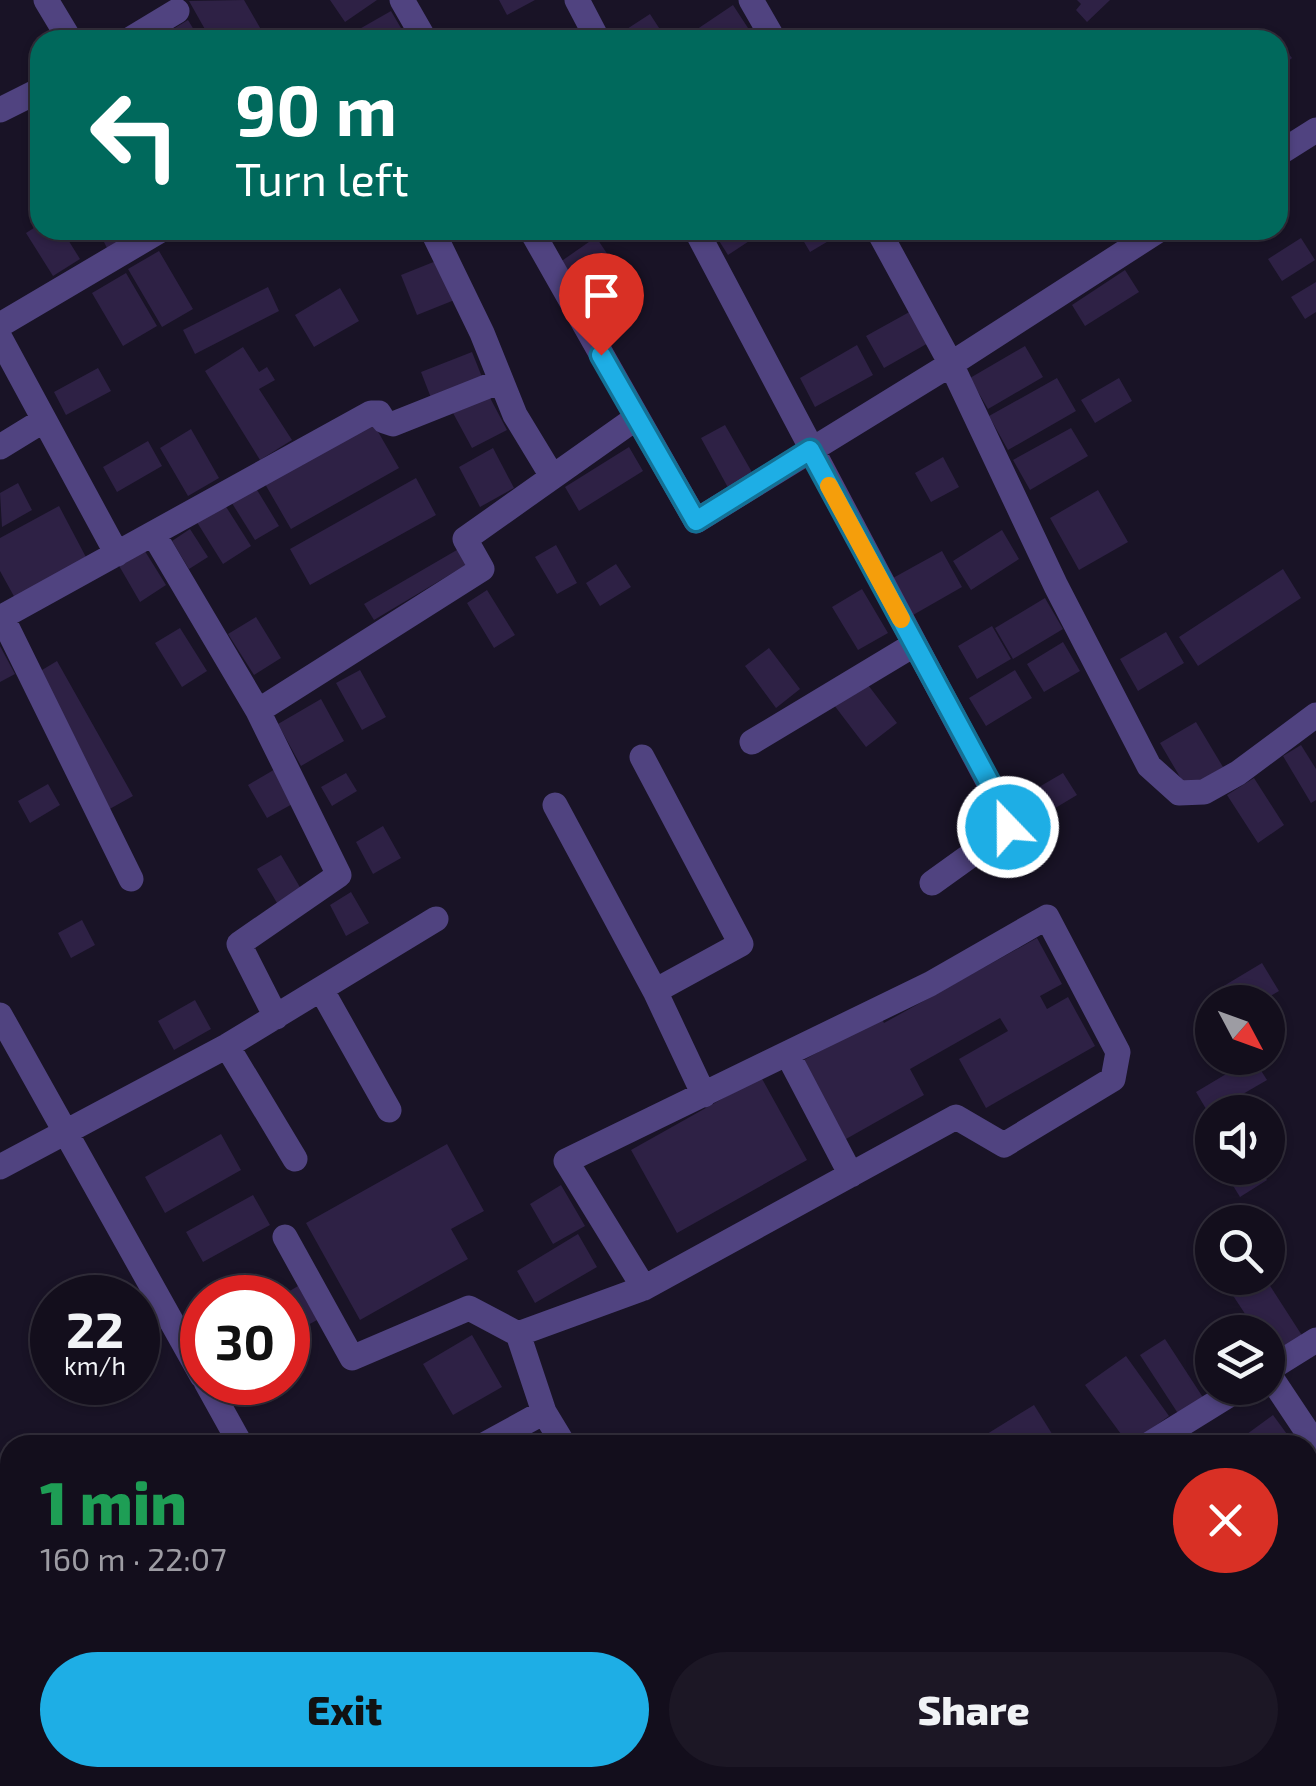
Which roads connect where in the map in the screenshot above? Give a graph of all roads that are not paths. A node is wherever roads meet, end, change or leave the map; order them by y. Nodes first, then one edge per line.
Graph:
1 (46, 0) edge
2 (402, 0) edge
3 (577, 0) edge
4 (750, 0) edge
5 (177, 11) dead end
6 (64, 30) edge
7 (146, 30) edge
8 (419, 30) edge
9 (593, 30) edge
10 (768, 30) edge
11 (30, 95) edge
12 (0, 110) edge
13 (1316, 130) edge
14 (1288, 148) edge
15 (144, 240) edge
16 (437, 240) edge
17 (537, 240) edge
18 (701, 240) edge
19 (883, 240) edge
20 (1144, 240) edge
21 (0, 325) edge
22 (0, 338) edge
23 (951, 364) junction
24 (501, 381) junction
25 (636, 418) junction
26 (44, 420) junction
27 (0, 447) edge
28 (810, 450) junction
29 (552, 476) junction
30 (154, 535) junction
31 (118, 554) junction
32 (1, 618) edge
33 (915, 644) junction
34 (258, 711) junction
35 (1316, 714) edge
36 (752, 742) dead end
37 (642, 758) dead end
38 (555, 805) dead end
39 (131, 879) dead end
40 (932, 883) dead end
41 (436, 918) dead end
42 (321, 989) junction
43 (655, 991) junction
44 (0, 1015) edge
45 (276, 1016) junction
46 (227, 1046) junction
47 (788, 1054) junction
48 (704, 1094) junction
49 (389, 1110) dead end
50 (66, 1132) junction
51 (295, 1159) dead end
52 (0, 1168) edge
53 (851, 1175) junction
54 (286, 1238) dead end
55 (644, 1288) junction
56 (518, 1334) junction
57 (180, 1337) edge
58 (1316, 1340) edge
59 (1285, 1360) edge
60 (1285, 1397) edge
61 (219, 1405) edge
62 (1213, 1405) edge
63 (544, 1412) junction
64 (236, 1435) edge
65 (502, 1435) edge
66 (558, 1435) edge
67 (1164, 1435) edge
68 (1310, 1435) edge

1 - 6 street
2 - 8 street
3 - 9 street
4 - 10 street
5 - 7 street
11 - 12 street
13 - 14 street
15 - 21 street
16 - 24 street
17 - 25 street
18 - 28 street
19 - 23 street
20 - 23 street
22 - 26 street
23 - 28 street
23 - 35 street
24 - 29 street
24 - 30 street
25 - 28 street
25 - 29 street
26 - 27 street
26 - 31 street
28 - 33 street
29 - 34 street
30 - 31 street
30 - 34 street
31 - 32 street
32 - 39 street
33 - 36 street
33 - 40 street
34 - 45 street
37 - 43 street
38 - 43 street
41 - 42 street
42 - 45 street
42 - 49 street
43 - 48 street
44 - 50 street
45 - 46 street
46 - 50 street
46 - 51 street
47 - 48 street
47 - 53 street
47 - 53 street
48 - 55 street
50 - 52 street
50 - 57 street
53 - 55 street
54 - 56 street
55 - 56 street
56 - 63 street
58 - 59 street
60 - 68 street
61 - 64 street
62 - 67 street
63 - 65 street
63 - 66 street

